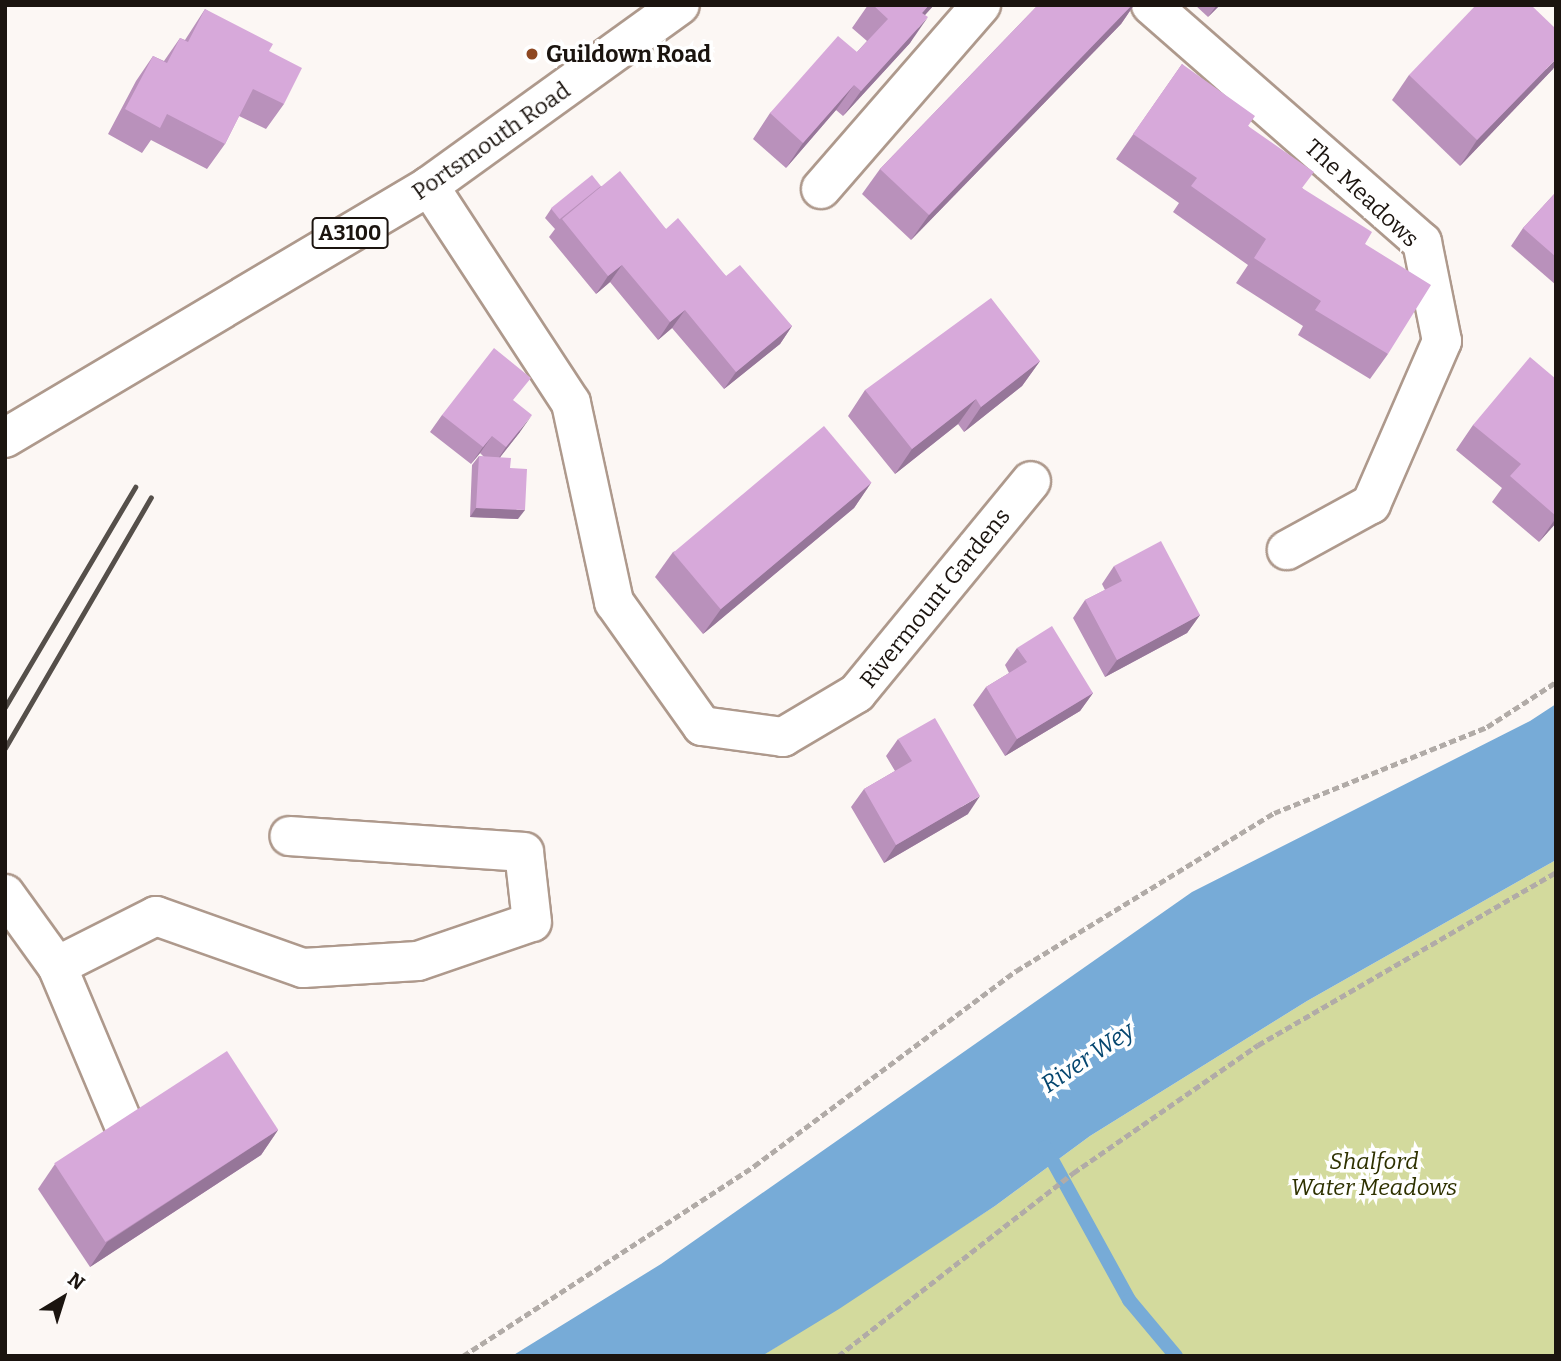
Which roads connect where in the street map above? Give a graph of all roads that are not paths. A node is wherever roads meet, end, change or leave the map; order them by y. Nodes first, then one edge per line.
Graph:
1 (680, 5) edge
2 (981, 5) edge
3 (1152, 5) edge
4 (429, 186) junction
5 (821, 189) dead end
6 (5, 438) edge
7 (1031, 481) dead end
8 (1287, 550) dead end
9 (290, 836) dead end
10 (5, 894) edge
11 (57, 966) junction
12 (126, 1130) edge

1 - 4 street, Portsmouth Road / A3100
2 - 5 street
3 - 8 street, The Meadows
4 - 6 street, Portsmouth Road / A3100
4 - 7 street, Rivermount Gardens
9 - 11 street
10 - 11 street
11 - 12 street

